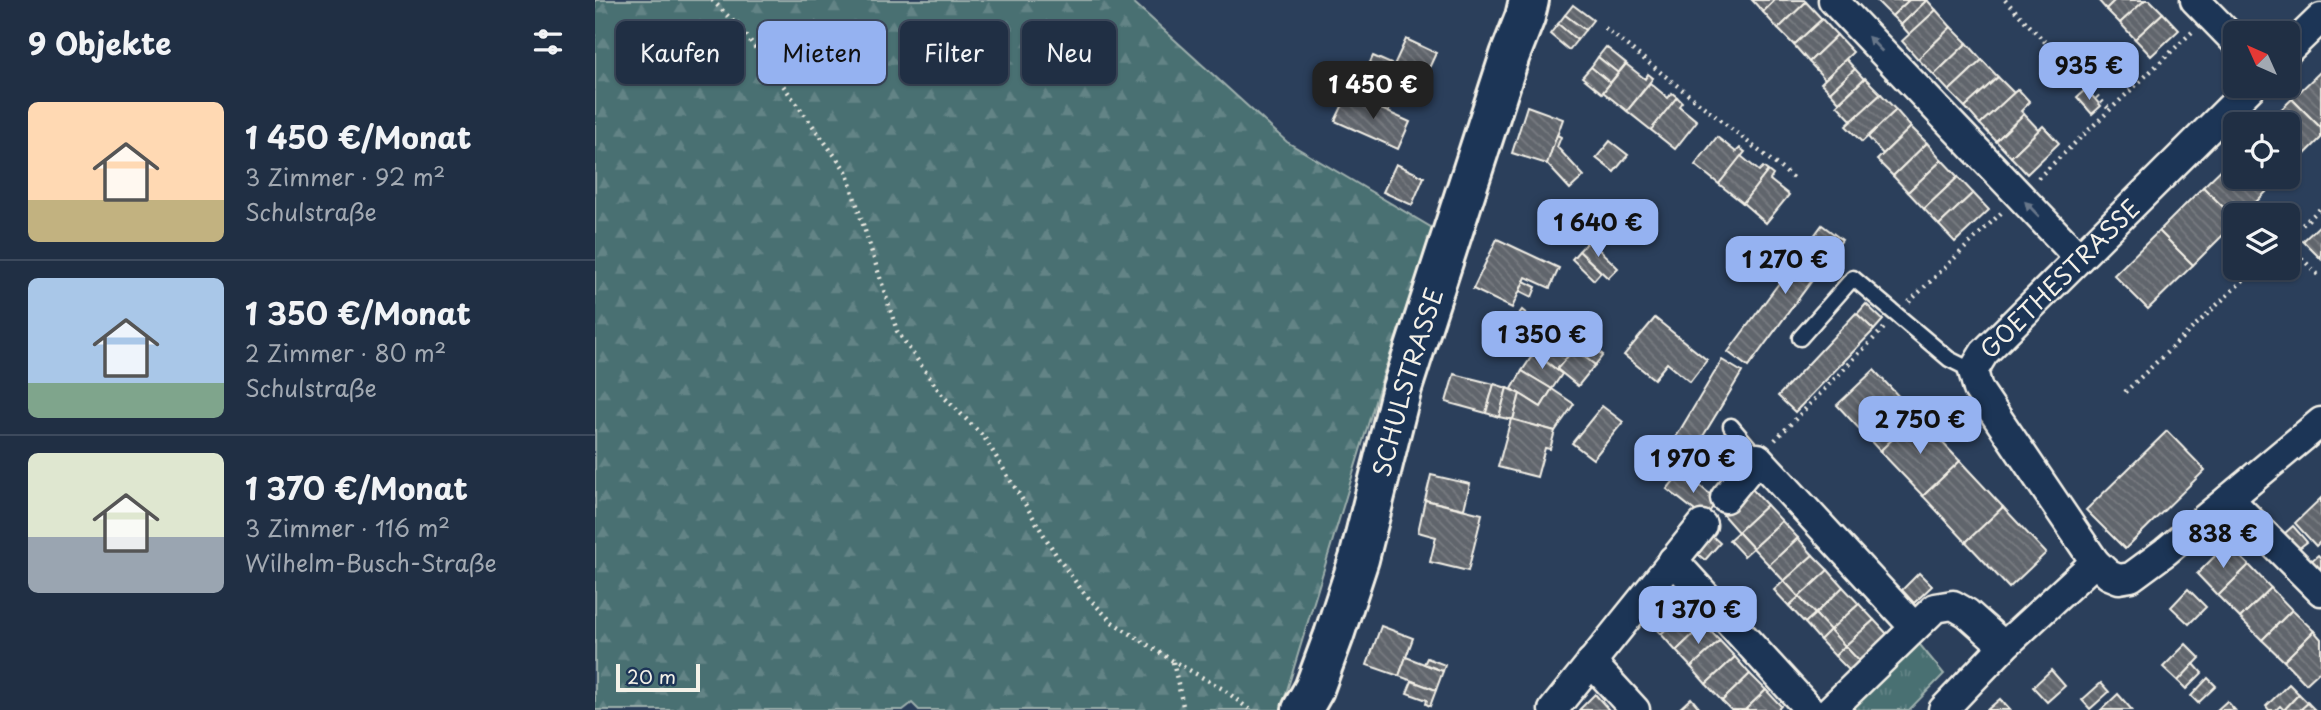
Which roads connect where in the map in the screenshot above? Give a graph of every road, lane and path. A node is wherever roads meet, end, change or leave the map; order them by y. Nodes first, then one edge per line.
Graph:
1 (712, 0) edge
2 (1510, 0) edge
3 (1529, 0) edge
4 (1833, 0) edge
5 (2005, 0) edge
6 (2203, 7) edge
7 (2321, 18) edge
8 (1605, 28) dead end
9 (2223, 28) edge
10 (2300, 38) edge
11 (1510, 55) junction
12 (2240, 98) edge
13 (2110, 110) junction
14 (1793, 178) dead end
15 (2019, 195) junction
16 (2321, 208) edge
17 (2300, 228) edge
18 (2300, 255) edge
19 (2079, 258) junction
20 (2321, 278) edge
21 (2243, 280) edge
22 (1897, 314) junction
23 (1800, 338) dead end
24 (1973, 371) junction
25 (2125, 392) dead end
26 (2321, 422) edge
27 (1731, 426) dead end
28 (1758, 458) junction
29 (1725, 498) dead end
30 (2229, 499) junction
31 (1702, 525) dead end
32 (1673, 560) junction
33 (2095, 562) junction
34 (2321, 591) edge
35 (1914, 627) junction
36 (2004, 646) junction
37 (1173, 661) junction
38 (1591, 662) junction
39 (1184, 710) edge
40 (1250, 710) edge
41 (1303, 710) edge
42 (1553, 710) edge
43 (1636, 710) edge
44 (1810, 710) edge
45 (1830, 710) edge
46 (1943, 710) edge

1 - 37 path
2 - 11 main road, SCHULSTRASSE
3 - 11 main road, SCHULSTRASSE
15 -> 4 street
5 - 13 path
6 - 9 street
6 - 13 path
7 - 10 street
8 - 14 path
11 - 41 main road, SCHULSTRASSE
12 - 19 street, GOETHESTRASSE
13 - 15 path
19 -> 15 street
15 - 22 path
16 - 17 path
18 - 20 path
19 - 24 street, GOETHESTRASSE
21 - 25 path
22 - 23 lane
22 - 24 lane
22 - 28 path
24 - 33 street, GOETHESTRASSE
26 - 30 street
27 - 28 lane
28 - 29 street
28 - 35 street
30 - 33 street
30 - 34 street
31 - 32 street
32 - 38 street
32 - 44 street
33 - 36 street
35 - 36 street
35 - 45 street
36 - 46 street
37 - 39 path
37 - 40 path
38 - 42 street
38 - 43 street

